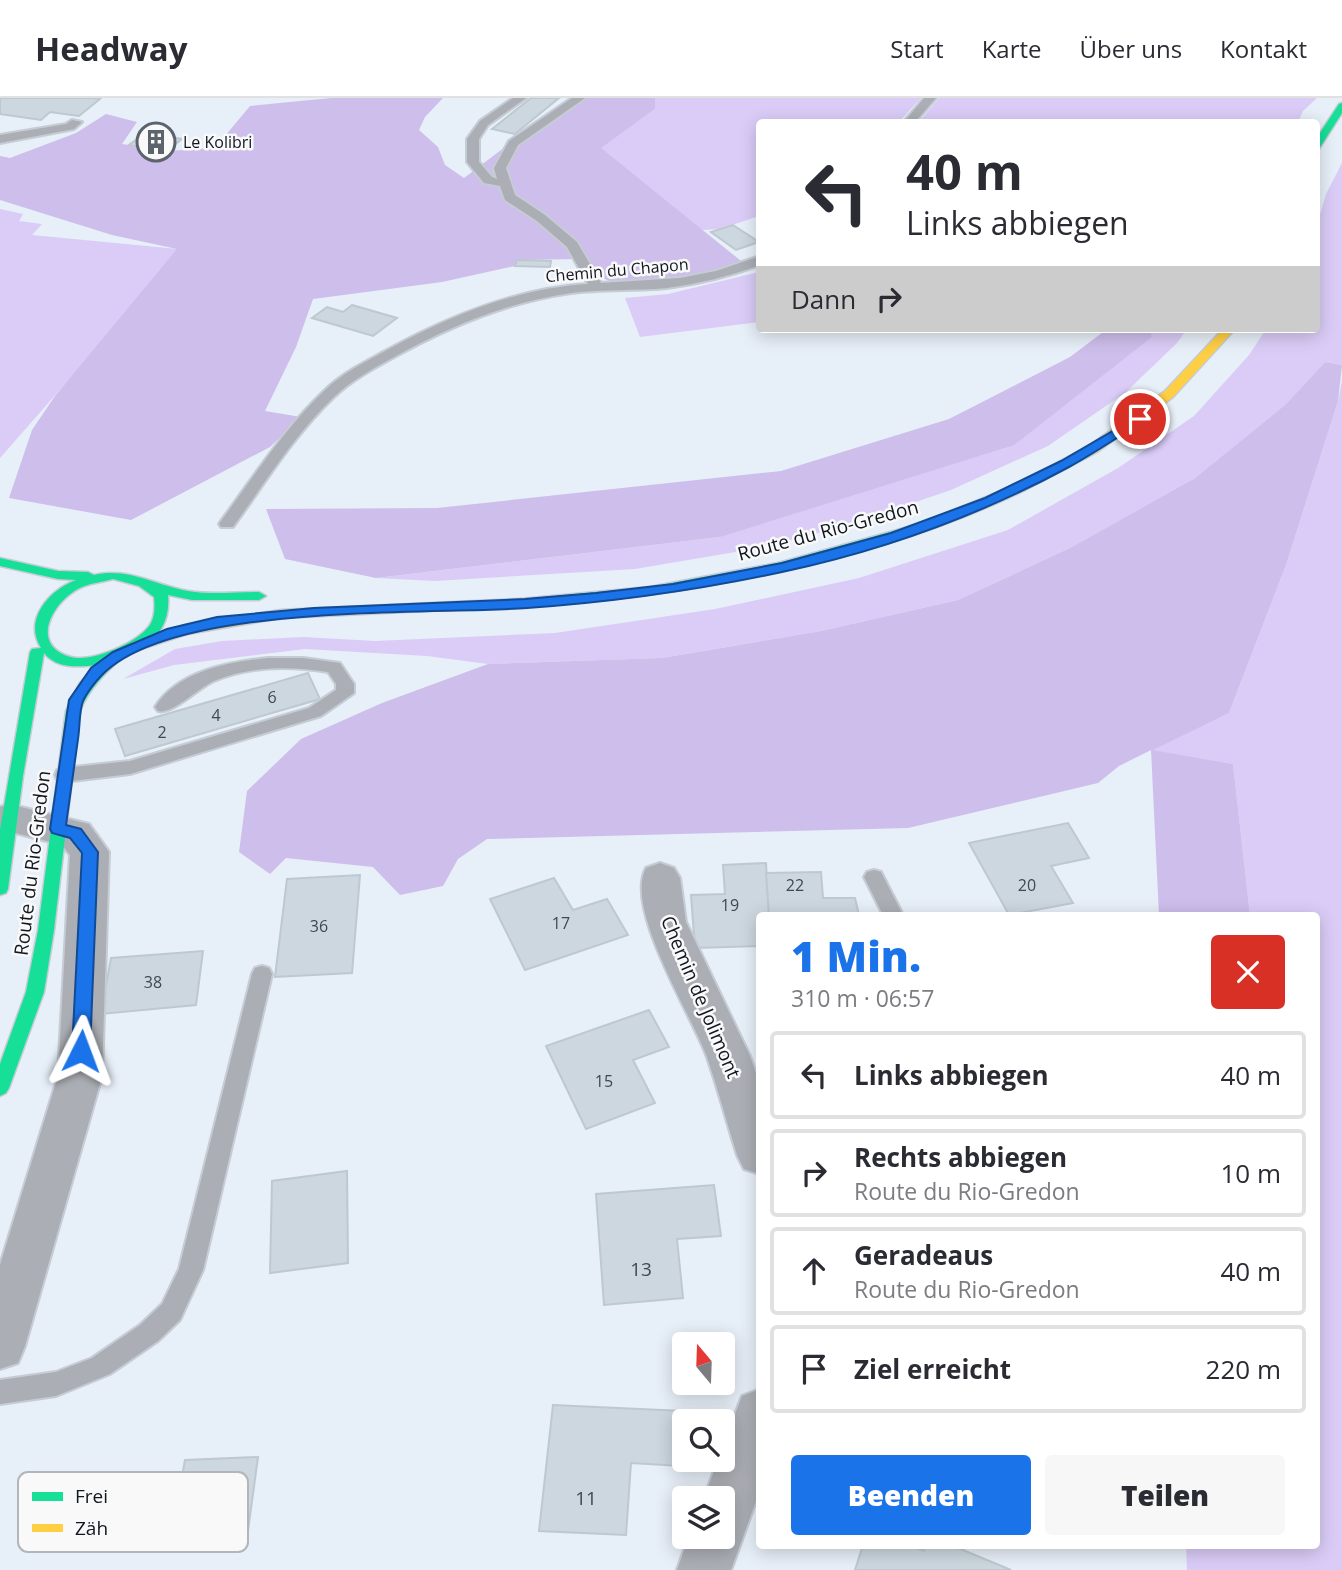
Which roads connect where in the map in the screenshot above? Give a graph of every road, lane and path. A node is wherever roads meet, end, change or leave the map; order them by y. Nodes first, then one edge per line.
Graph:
1 (520, 98) edge
2 (579, 98) edge
3 (930, 98) edge
4 (1342, 106) edge
5 (912, 119) edge
6 (76, 122) dead end
7 (0, 139) edge
8 (1320, 141) edge
9 (505, 184) junction
10 (756, 261) edge
11 (597, 287) junction
12 (1226, 333) edge
13 (228, 524) dead end
14 (0, 562) edge
15 (93, 577) junction
16 (153, 587) junction
17 (272, 596) dead end
18 (307, 596) dead end
19 (460, 605) junction
20 (26, 618) dead end
21 (138, 645) junction
22 (118, 655) junction
23 (164, 707) dead end
24 (64, 775) junction
25 (9, 818) junction
26 (58, 829) junction
27 (874, 877) dead end
28 (660, 878) dead end
29 (0, 888) edge
30 (892, 912) edge
31 (262, 974) dead end
32 (0, 1088) edge
33 (750, 1098) edge
34 (756, 1132) edge
35 (0, 1346) edge
36 (0, 1392) edge
37 (756, 1425) edge
38 (734, 1486) edge
39 (711, 1549) edge
40 (704, 1570) edge

1 - 9 lane
2 - 9 lane
3 - 5 lane
4 - 8 main road
6 - 7 lane
9 - 11 lane
10 - 11 lane, Chemin du Chapon
11 - 13 lane, Chemin du Chapon
12 - 19 main road, Route du Rio-Gredon
14 - 15 main road
15 - 16 main road
15 - 20 main road
16 - 17 main road
16 - 21 main road
18 - 19 main road, Route du Rio-Gredon
19 - 21 main road, Route du Rio-Gredon
21 - 22 main road
22 - 24 main road, Route du Rio-Gredon
22 - 25 main road, Route du Rio-Gredon
23 - 24 lane
24 - 26 main road, Route du Rio-Gredon
25 - 26 street
25 - 29 main road, Route du Rio-Gredon
26 - 32 main road, Route du Rio-Gredon
26 - 35 street
27 - 30 lane
28 - 33 street, Chemin de Jolimont
31 - 36 lane
33 - 34 street, Chemin de Jolimont
37 - 38 street
39 - 40 street

